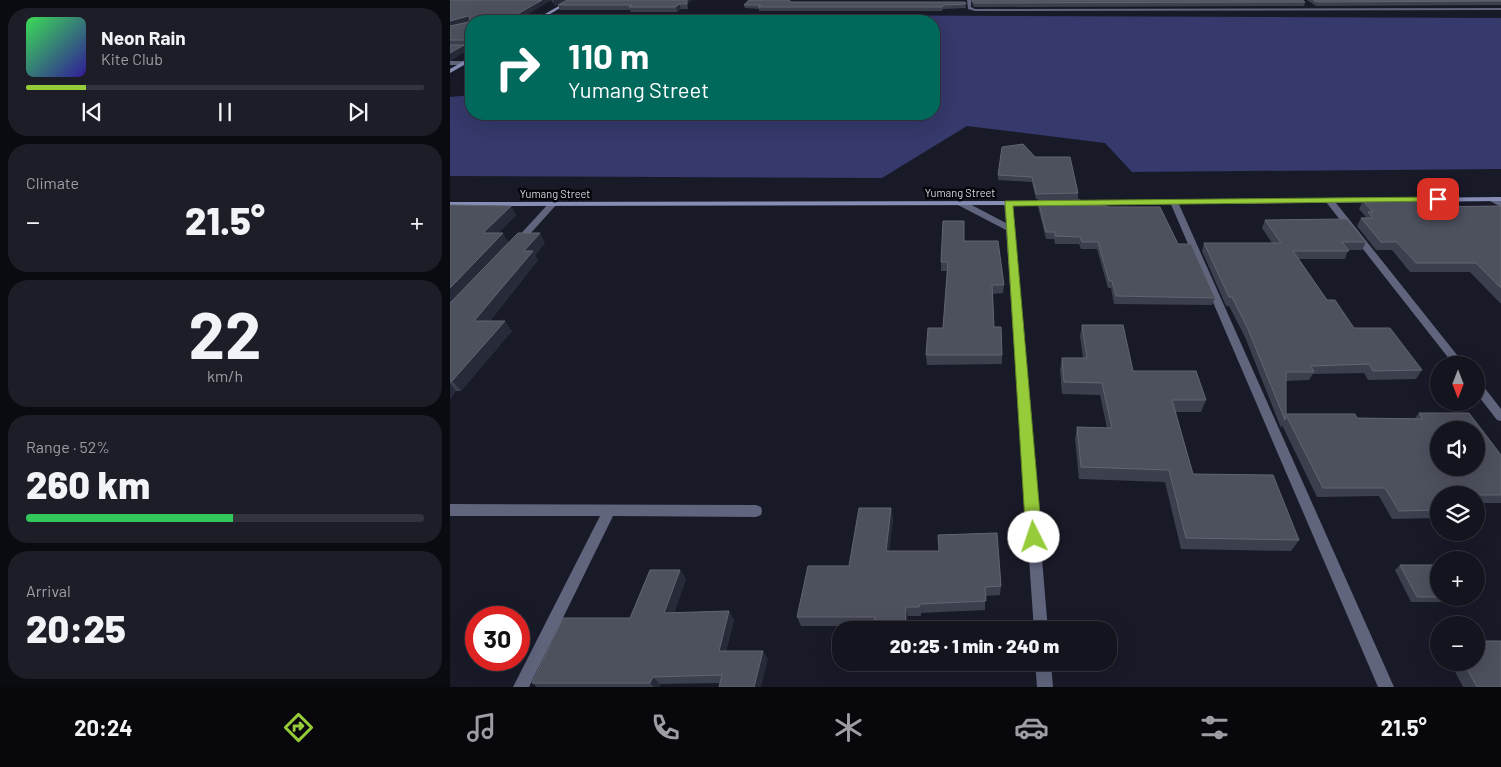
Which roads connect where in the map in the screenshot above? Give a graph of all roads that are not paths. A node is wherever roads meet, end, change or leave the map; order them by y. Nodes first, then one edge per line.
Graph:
1 (572, 0) edge
2 (968, 2) edge
3 (959, 3) edge
4 (1308, 4) dead end
5 (1314, 9) junction
6 (1501, 9) edge
7 (546, 15) edge
8 (450, 48) edge
9 (465, 48) edge
10 (450, 63) edge
11 (463, 63) joint
12 (450, 71) edge
13 (1497, 199) edge
14 (1329, 200) junction
15 (1174, 202) junction
16 (961, 203) junction
17 (1008, 203) junction
18 (450, 204) edge
19 (553, 204) junction
20 (1501, 205) edge
21 (1009, 228) junction
22 (508, 252) edge
23 (1453, 356) edge
24 (1485, 397) edge
25 (1501, 417) edge
26 (450, 510) edge
27 (610, 510) junction
28 (756, 510) dead end
29 (1040, 621) edge
30 (1044, 671) edge
31 (521, 687) edge
32 (1045, 687) edge
33 (1386, 687) edge

1 - 7 main road
2 - 3 street
2 - 5 street
4 - 5 street
5 - 6 street
8 - 9 street
10 - 11 street
11 - 12 main road
13 - 14 main road, Yumang Street
13 - 20 street
14 - 15 main road, Yumang Street
14 - 23 street
15 - 17 main road, Yumang Street
15 - 33 street
16 - 17 main road, Yumang Street
16 - 19 main road, Yumang Street
16 - 21 street
17 - 21 street
18 - 19 main road, Yumang Street
19 - 22 street
21 - 29 street
24 - 25 street
26 - 27 street
27 - 28 street
27 - 31 street
30 - 32 street

